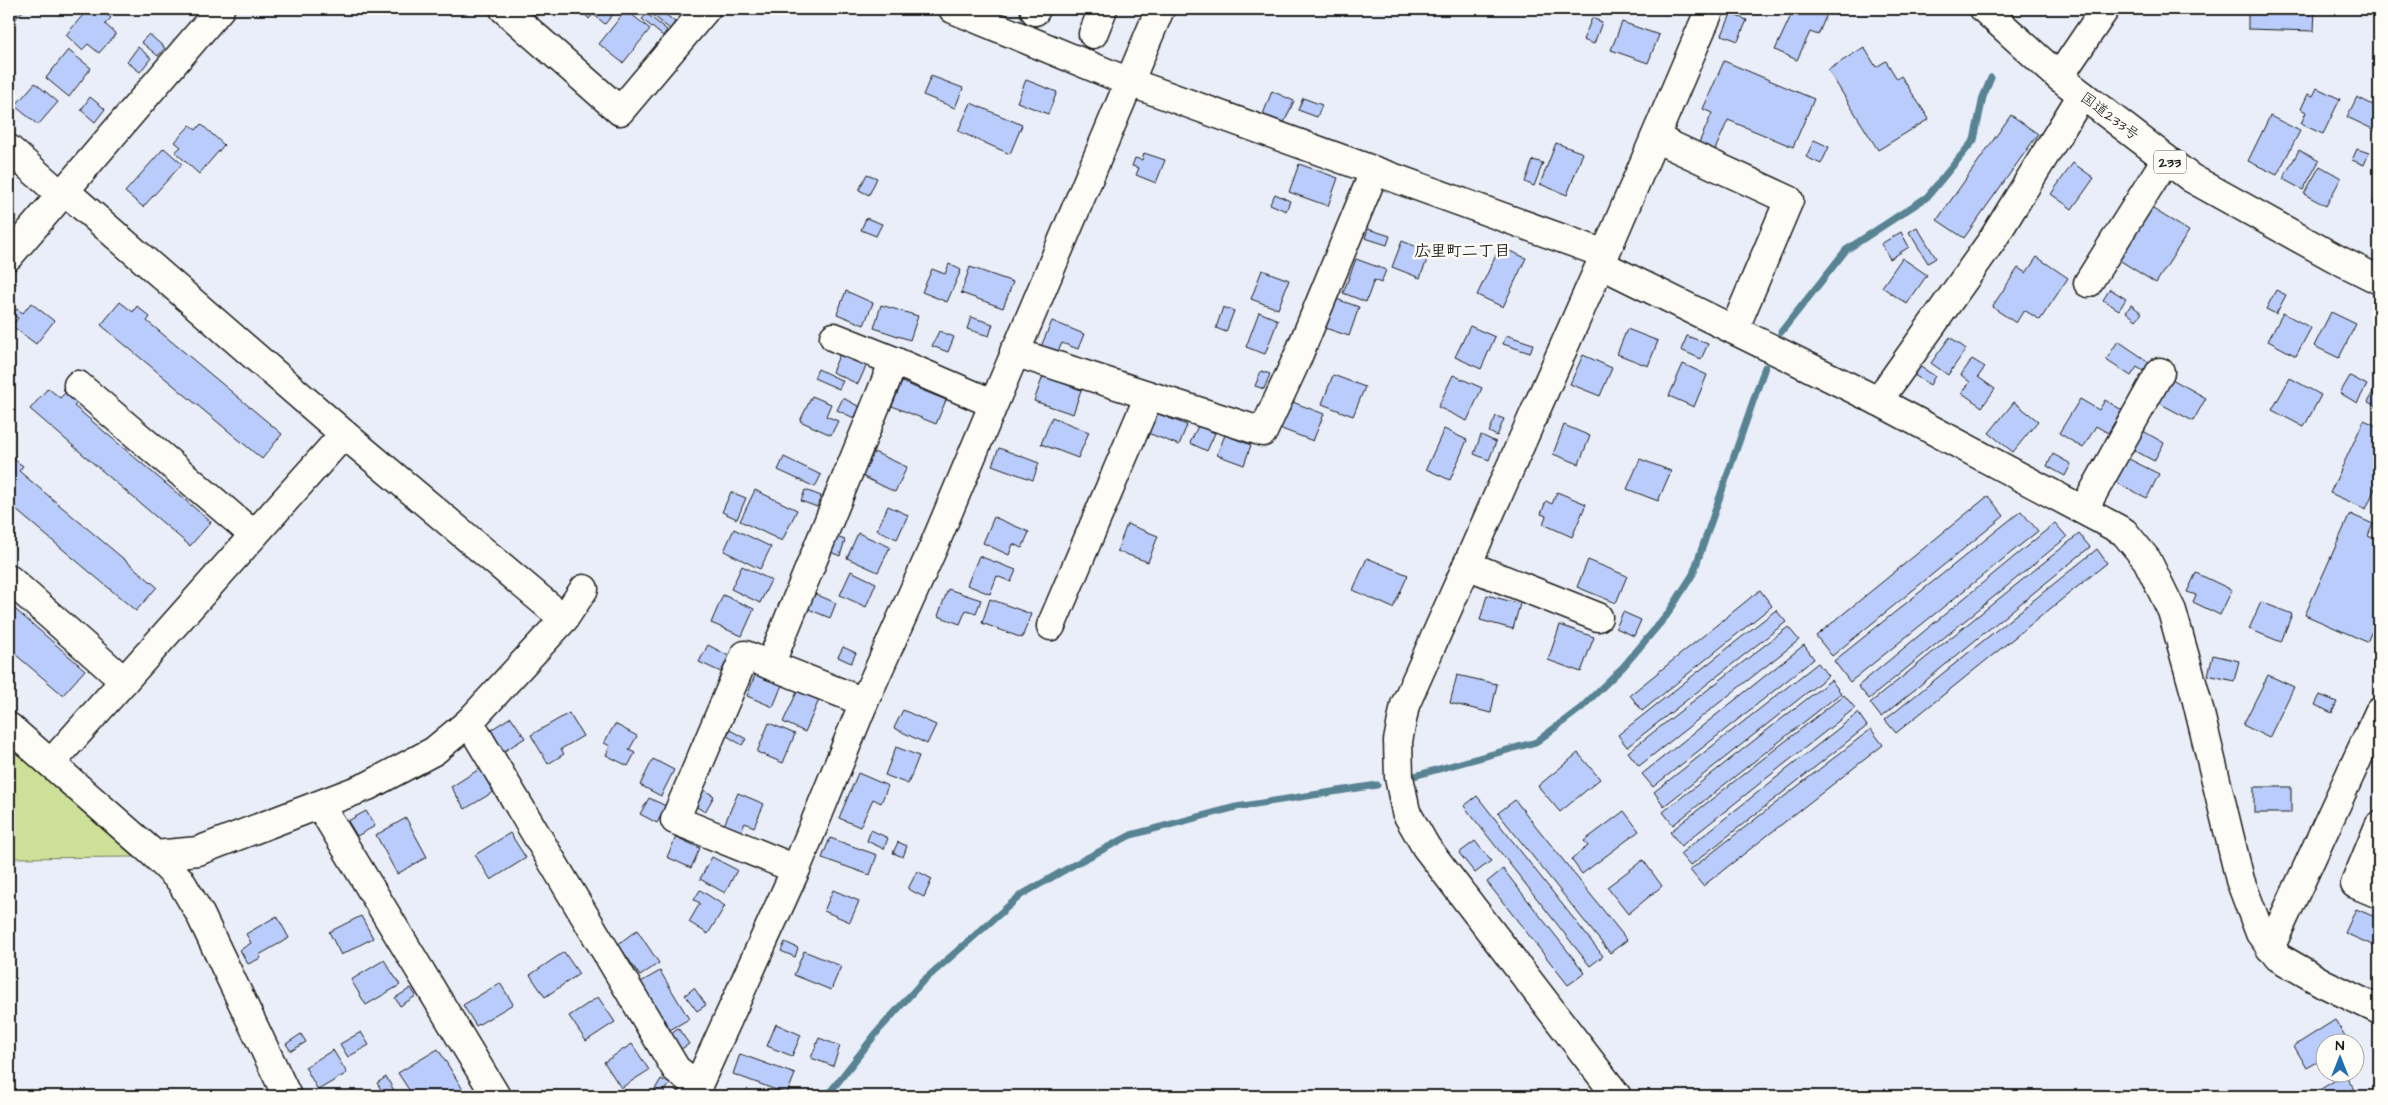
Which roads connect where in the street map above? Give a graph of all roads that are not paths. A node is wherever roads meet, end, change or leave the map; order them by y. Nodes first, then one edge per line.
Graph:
1 (220, 9) edge
2 (504, 9) edge
3 (706, 9) edge
4 (1103, 9) edge
5 (1160, 9) edge
6 (1710, 9) edge
7 (1984, 9) edge
8 (2105, 9) edge
9 (962, 10) edge
10 (1093, 34) dead end
11 (2059, 77) junction
12 (1129, 82) junction
13 (2082, 95) junction
14 (1655, 138) junction
15 (9, 149) edge
16 (2166, 159) junction
17 (1374, 172) junction
18 (63, 193) junction
19 (9, 256) edge
20 (1603, 259) junction
21 (2379, 280) edge
22 (2088, 283) dead end
23 (1734, 330) junction
24 (834, 337) dead end
25 (1014, 352) junction
26 (894, 361) junction
27 (2160, 372) dead end
28 (78, 385) dead end
29 (1149, 396) junction
30 (1878, 401) junction
31 (992, 403) junction
32 (344, 434) junction
33 (2084, 509) junction
34 (254, 535) junction
35 (1467, 565) junction
36 (9, 579) edge
37 (584, 589) dead end
38 (1598, 617) dead end
39 (564, 619) junction
40 (1051, 626) dead end
41 (770, 665) junction
42 (124, 681) junction
43 (864, 702) junction
44 (2379, 712) edge
45 (469, 722) junction
46 (9, 727) edge
47 (51, 763) junction
48 (320, 805) junction
49 (2379, 826) edge
50 (155, 855) junction
51 (796, 869) junction
52 (2379, 894) edge
53 (2270, 948) junction
54 (2379, 1010) edge
55 (696, 1091) edge
56 (287, 1096) edge
57 (496, 1096) edge
58 (1617, 1096) edge

1 - 18 main road
2 - 3 main road
4 - 10 main road
5 - 12 main road
6 - 14 main road
7 - 11 main road, 国道233号 / 233
8 - 11 main road
9 - 12 main road
11 - 13 main road, 国道233号 / 233
12 - 17 main road
12 - 25 main road
13 - 16 main road, 国道233号 / 233
13 - 30 main road
14 - 20 main road
14 - 23 main road
15 - 18 main road
16 - 21 main road, 国道233号 / 233
16 - 22 main road
17 - 20 main road
17 - 29 main road
18 - 19 main road
18 - 32 main road
20 - 23 main road
20 - 35 main road
23 - 30 main road
24 - 26 main road
25 - 29 main road
25 - 31 main road
26 - 31 main road
26 - 41 main road
27 - 33 main road
28 - 34 main road
29 - 40 main road
30 - 33 main road
31 - 43 main road
32 - 34 main road
32 - 39 main road
33 - 53 main road
34 - 42 main road
35 - 38 main road
35 - 58 main road
36 - 42 main road
37 - 39 main road
39 - 45 main road
41 - 43 main road
41 - 51 main road
42 - 47 main road
43 - 51 main road
44 - 53 main road
45 - 48 main road
45 - 55 main road
46 - 47 main road
47 - 50 main road
48 - 50 main road
48 - 57 main road
49 - 52 main road
50 - 56 main road
51 - 55 main road
53 - 54 main road

